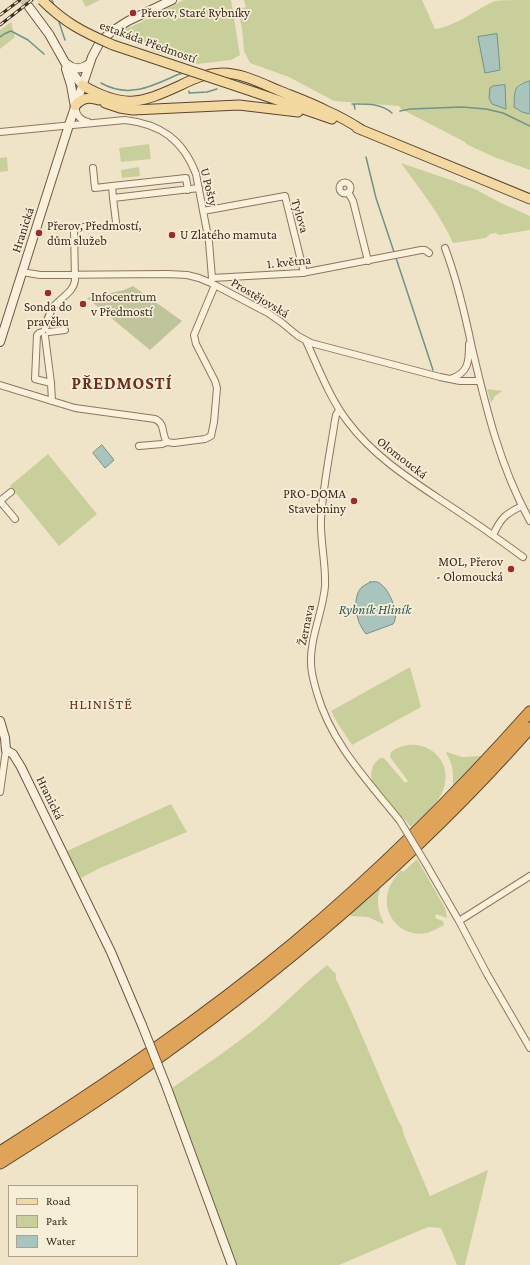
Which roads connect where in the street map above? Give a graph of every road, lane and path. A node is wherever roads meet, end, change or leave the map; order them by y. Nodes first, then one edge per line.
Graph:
1 (42, 0) edge
2 (172, 0) edge
3 (29, 7) tunnel mouth
4 (64, 60) junction
5 (88, 64) junction
6 (82, 85) junction
7 (99, 100) junction
8 (75, 106) junction
9 (321, 115) junction
10 (94, 122) junction
11 (68, 125) junction
12 (362, 130) junction
13 (0, 132) edge
14 (93, 168) dead end
15 (112, 186) junction
16 (199, 188) junction
17 (188, 190) junction
18 (348, 192) dead end
19 (527, 197) edge
20 (113, 198) junction
21 (203, 211) junction
22 (116, 222) dead end
23 (84, 228) dead end
24 (445, 248) dead end
25 (429, 252) dead end
26 (368, 260) junction
27 (22, 272) junction
28 (304, 273) junction
29 (74, 275) junction
30 (213, 282) junction
31 (65, 330) dead end
32 (468, 330) junction
33 (45, 332) junction
34 (306, 341) junction
35 (0, 342) edge
36 (449, 379) junction
37 (480, 381) junction
38 (51, 383) junction
39 (0, 385) edge
40 (52, 401) junction
41 (340, 410) junction
42 (168, 442) junction
43 (139, 446) dead end
44 (11, 492) dead end
45 (0, 501) edge
46 (522, 506) junction
47 (3, 510) edge
48 (14, 518) dead end
49 (530, 521) edge
50 (493, 535) junction
51 (523, 557) dead end
52 (530, 712) edge
53 (0, 722) edge
54 (530, 728) edge
55 (6, 750) junction
56 (0, 792) edge
57 (530, 876) edge
58 (459, 921) junction
59 (530, 1048) edge
60 (0, 1152) edge
61 (0, 1163) edge
62 (232, 1265) edge

1 - 9 main road, estakáda Předmostí, bridge
2 - 5 main road, Hranická
3 - 4 main road
4 - 5 main road
4 - 6 main road
4 - 8 main road
5 - 6 main road, Hranická
6 - 7 main road
6 - 8 main road, Hranická
6 - 12 main road
7 - 8 main road
7 - 9 main road
8 - 10 street
8 - 11 main road, Hranická
9 - 12 main road
10 - 11 street, U Pošty
10 - 16 street, U Pošty
11 - 13 street, U Pošty
11 - 27 main road, Hranická
12 - 19 main road
14 - 15 street
15 - 17 street
15 - 20 street
16 - 17 street
16 - 21 street, U Pošty
17 - 20 street
18 - 26 street
20 - 22 street
21 - 28 street, Tylova
21 - 30 street, U Pošty
23 - 29 street
24 - 32 street
25 - 26 street, 1. května
26 - 28 street, 1. května
27 - 29 street, Prostějovská
27 - 35 main road, Hranická
28 - 30 street, 1. května
29 - 30 street, Prostějovská
29 - 33 street
30 - 34 street, Prostějovská
30 - 42 street
31 - 33 street
32 - 36 street
32 - 37 street
33 - 38 street
33 - 38 street
34 - 36 street, Prostějovská
34 - 41 street, Olomoucká
36 - 37 street, Prostějovská
37 - 46 street
38 - 40 street
39 - 40 street
40 - 42 street
41 - 50 street, Olomoucká
41 - 58 street, Žernava, bridge
42 - 43 street
44 - 45 street
45 - 47 street
46 - 49 street
46 - 50 street
47 - 48 street
50 - 51 street, Olomoucká
52 - 60 highway
53 - 55 main road
54 - 61 highway
55 - 56 street
55 - 62 main road, Hranická, bridge
57 - 58 street
58 - 59 street, Žernava

